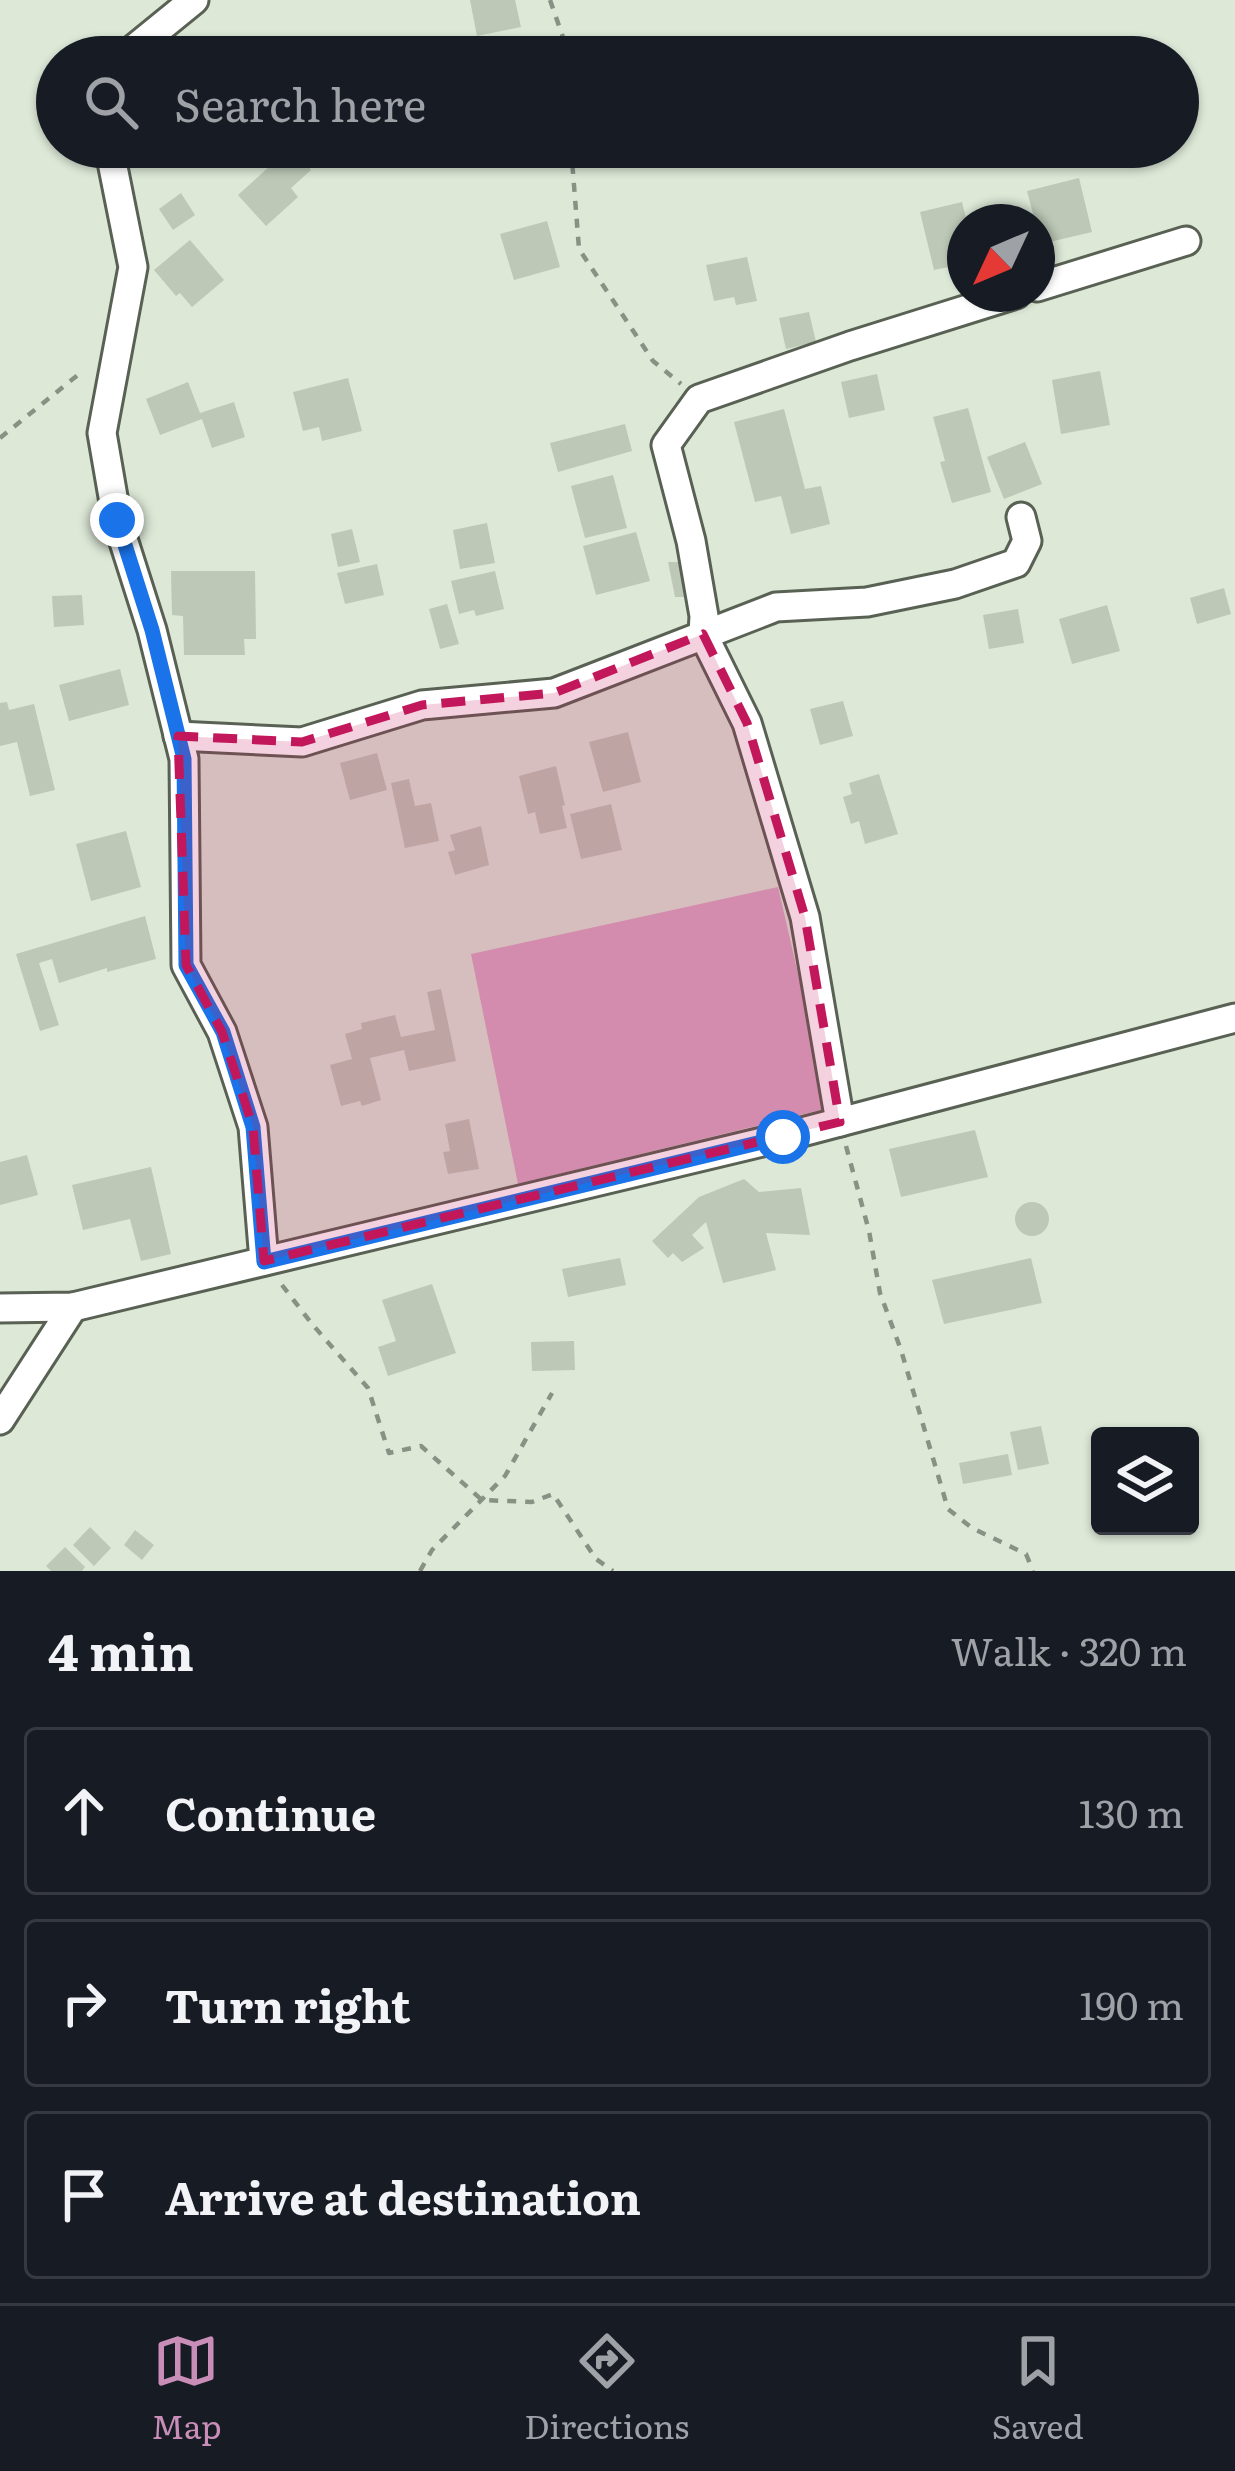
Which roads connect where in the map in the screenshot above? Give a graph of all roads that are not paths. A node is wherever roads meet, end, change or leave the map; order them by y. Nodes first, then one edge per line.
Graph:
1 (194, 0) edge
2 (150, 36) edge
3 (114, 168) edge
4 (1186, 241) dead end
5 (1055, 281) edge
6 (959, 312) edge
7 (1021, 517) dead end
8 (703, 634) junction
9 (178, 736) junction
10 (1235, 1018) edge
11 (840, 1122) junction
12 (264, 1262) junction
13 (73, 1307) junction
14 (0, 1308) edge
15 (0, 1420) edge

1 - 2 street
3 - 9 street
4 - 5 street
6 - 8 street
7 - 8 street
8 - 9 street
8 - 11 street
9 - 12 street
10 - 11 street
11 - 12 street
12 - 13 street
13 - 14 street
13 - 15 street

